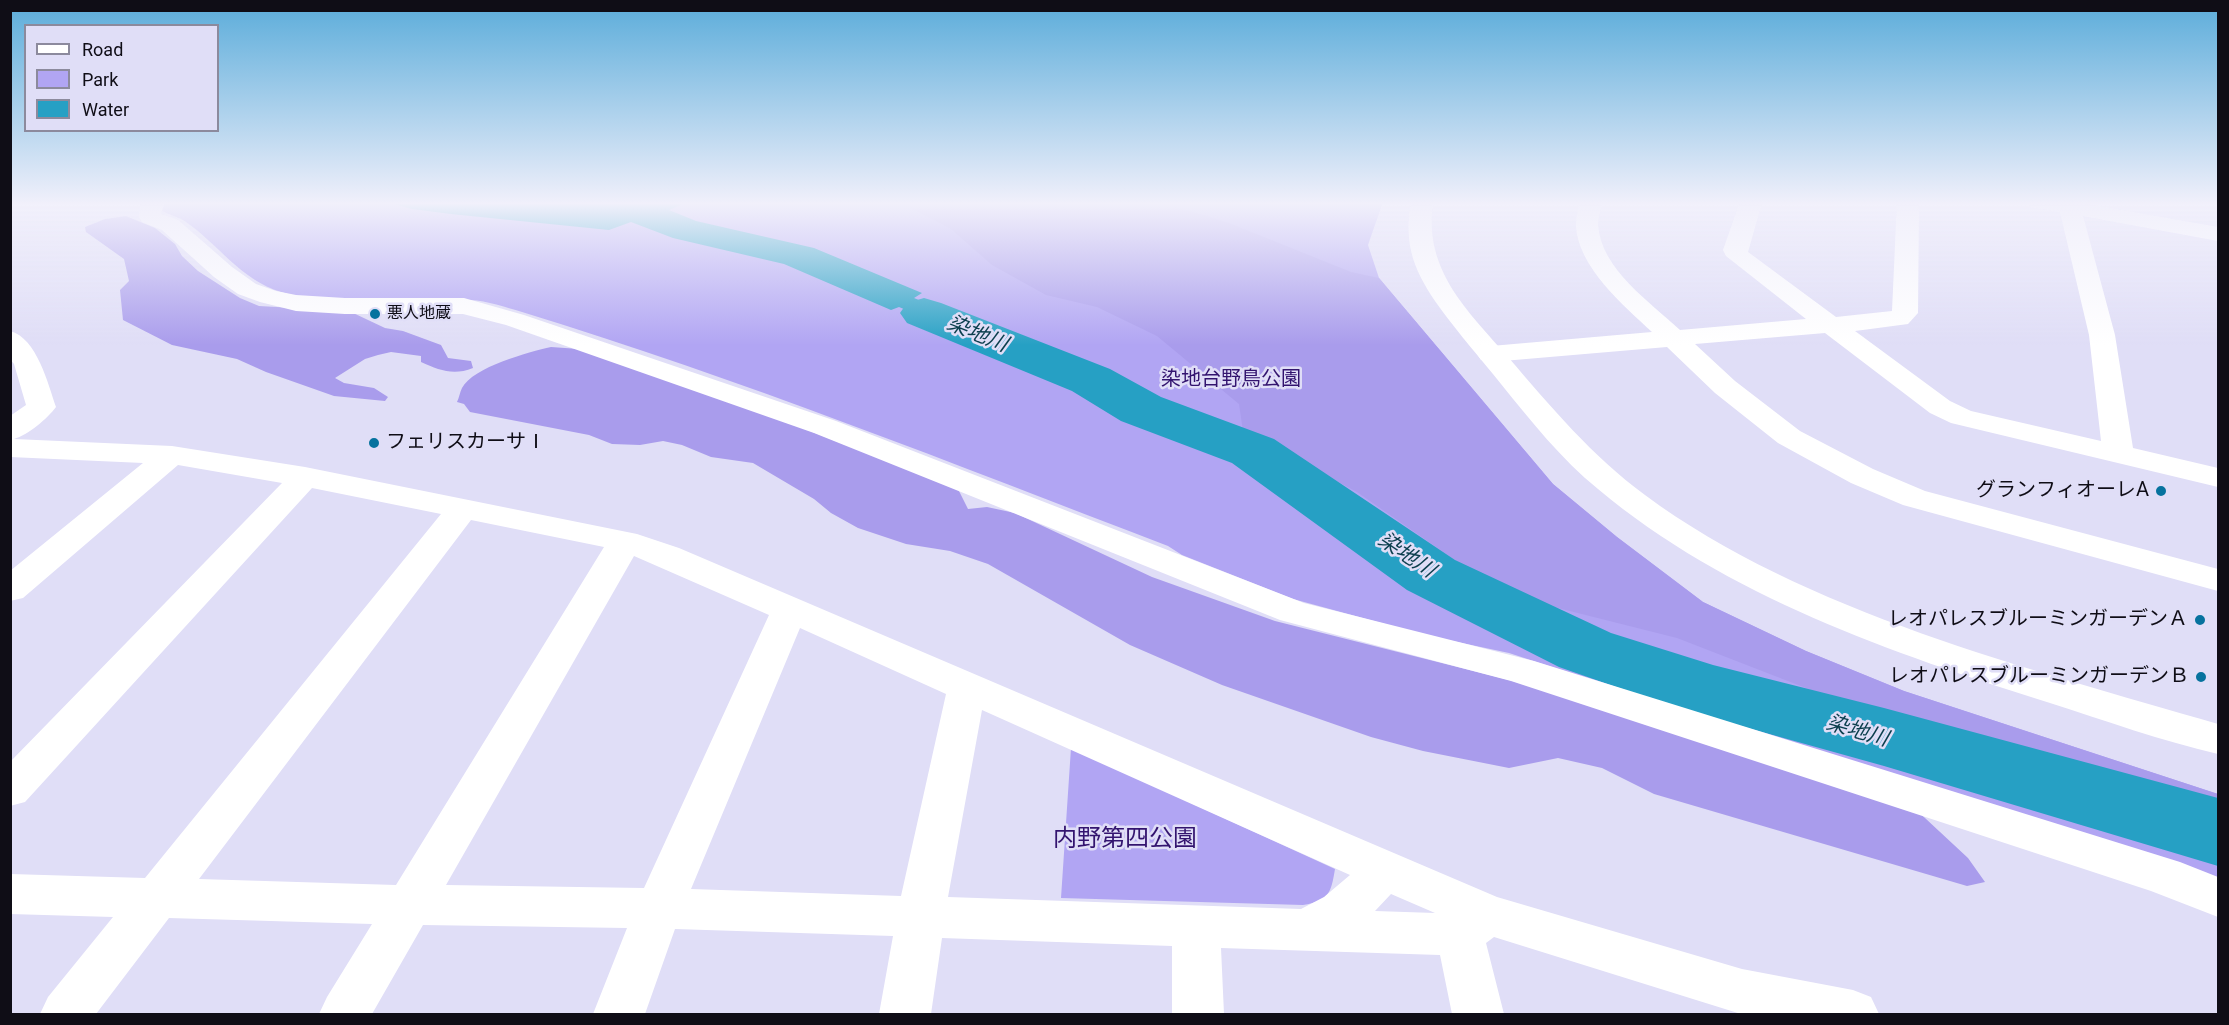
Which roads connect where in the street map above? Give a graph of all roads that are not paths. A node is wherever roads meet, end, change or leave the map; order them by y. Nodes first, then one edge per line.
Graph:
1 (198, 250) edge
2 (1422, 250) edge
3 (1595, 250) edge
4 (1735, 250) edge
5 (1906, 250) edge
6 (2081, 250) edge
7 (1831, 326) junction
8 (10, 339) edge
9 (1672, 339) junction
10 (1491, 354) junction
11 (10, 432) edge
12 (10, 448) edge
13 (2118, 454) junction
14 (172, 455) junction
15 (306, 477) junction
16 (2218, 477) edge
17 (462, 509) junction
18 (625, 542) junction
19 (2218, 580) edge
20 (10, 590) edge
21 (789, 610) junction
22 (967, 687) junction
23 (2218, 739) edge
24 (10, 790) edge
25 (1383, 870) junction
26 (10, 894) edge
27 (157, 897) junction
28 (2218, 897) edge
29 (409, 905) junction
30 (659, 908) junction
31 (921, 916) junction
32 (1474, 925) junction
33 (1196, 926) junction
34 (1305, 929) junction
35 (1747, 1003) edge
36 (66, 1014) edge
37 (345, 1014) edge
38 (619, 1014) edge
39 (904, 1014) edge
40 (1198, 1014) edge
41 (1478, 1014) edge
42 (1853, 1014) edge

1 - 28 street
2 - 10 street
3 - 9 street
4 - 7 street
5 - 7 street
6 - 13 street
7 - 9 street
7 - 13 street
8 - 11 street
9 - 10 street
9 - 19 street
10 - 23 street
12 - 14 street
13 - 16 street
14 - 15 street
14 - 20 street
15 - 17 street
15 - 24 street
17 - 18 street
17 - 27 street
18 - 21 street
18 - 29 street
21 - 22 street
21 - 30 street
22 - 25 street
22 - 31 street
25 - 32 street
25 - 34 street
26 - 27 street
27 - 29 street
27 - 36 street
29 - 30 street
29 - 37 street
30 - 31 street
30 - 38 street
31 - 33 street
31 - 39 street
32 - 34 street
32 - 35 street
32 - 41 street
33 - 34 street
33 - 40 street
35 - 42 street

